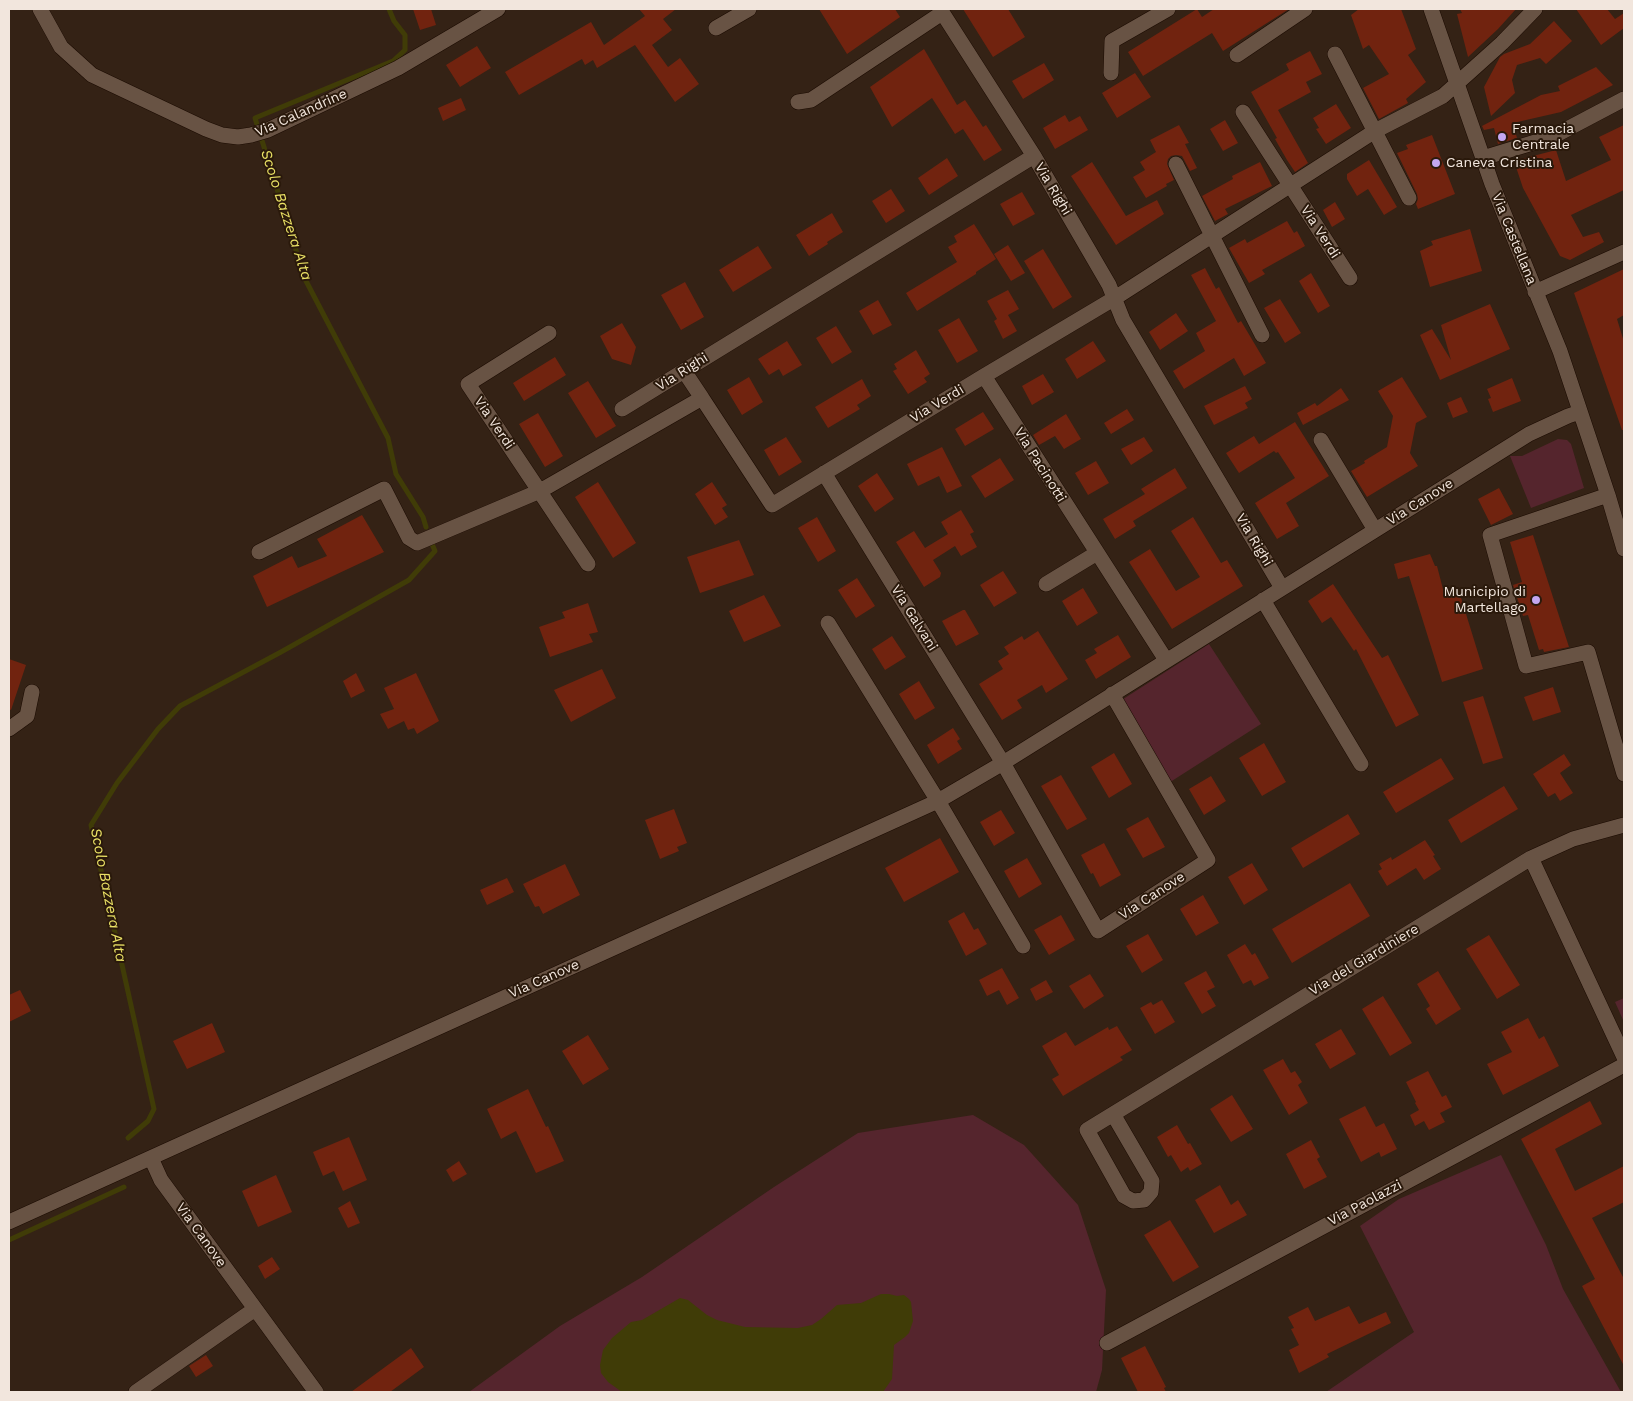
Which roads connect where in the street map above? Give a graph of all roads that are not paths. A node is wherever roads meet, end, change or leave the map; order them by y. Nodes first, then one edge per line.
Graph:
1 (40, 9) edge
2 (498, 9) edge
3 (749, 9) edge
4 (1168, 9) edge
5 (1431, 9) edge
6 (1535, 9) edge
7 (941, 11) edge
8 (1298, 11) edge
9 (716, 28) dead end
10 (1335, 54) dead end
11 (1237, 55) dead end
12 (1111, 73) dead end
13 (1456, 84) junction
14 (1624, 99) edge
15 (798, 102) dead end
16 (1243, 112) dead end
17 (1375, 132) junction
18 (1034, 156) junction
19 (1483, 158) junction
20 (1176, 164) dead end
21 (1290, 186) junction
22 (1409, 198) dead end
23 (1212, 236) junction
24 (1624, 252) edge
25 (1350, 278) dead end
26 (1535, 292) junction
27 (1115, 298) junction
28 (548, 333) dead end
29 (1262, 335) dead end
30 (684, 371) junction
31 (984, 376) junction
32 (702, 398) junction
33 (622, 409) dead end
34 (1580, 412) junction
35 (1321, 440) dead end
36 (824, 474) junction
37 (540, 491) junction
38 (1608, 495) junction
39 (1375, 530) junction
40 (1624, 548) edge
41 (259, 552) dead end
42 (1097, 553) junction
43 (588, 564) dead end
44 (1046, 584) dead end
45 (1282, 588) junction
46 (1262, 600) junction
47 (828, 623) dead end
48 (1166, 660) junction
49 (32, 692) dead end
50 (1112, 694) junction
51 (9, 729) edge
52 (1003, 763) junction
53 (1361, 764) dead end
54 (1624, 774) edge
55 (938, 801) junction
56 (1624, 825) edge
57 (1531, 858) junction
58 (1023, 946) dead end
59 (1624, 1057) edge
60 (1624, 1065) edge
61 (1113, 1114) junction
62 (151, 1158) junction
63 (9, 1222) edge
64 (255, 1309) junction
65 (1107, 1343) dead end
66 (136, 1392) edge
67 (316, 1392) edge

1 - 2 street, Via Calandrine
3 - 9 street
4 - 12 street
5 - 13 street, Via Castellana
6 - 13 street, Via Verdi
7 - 15 street
7 - 18 street
8 - 11 street
10 - 17 street
13 - 17 street, Via Verdi
13 - 19 street, Via Castellana
14 - 19 street
16 - 21 street, Via Verdi
17 - 21 street, Via Verdi
17 - 22 street
18 - 27 street, Via Righi
18 - 30 street, Via Righi
19 - 26 street, Via Castellana
20 - 23 street
21 - 23 street, Via Verdi
21 - 25 street, Via Verdi
23 - 27 street, Via Verdi
23 - 29 street
24 - 26 street
26 - 34 street, Via Castellana
27 - 31 street, Via Verdi
27 - 45 street, Via Righi
28 - 37 street, Via Verdi
30 - 32 street, Via Verdi
30 - 33 street, Via Righi
31 - 36 street, Via Verdi
31 - 42 street, Via Pacinotti
32 - 36 street, Via Verdi
32 - 37 street
34 - 38 street, Via Castellana
34 - 39 street, Via Canove
35 - 39 street
36 - 52 street, Via Galvani
37 - 41 street
37 - 43 street, Via Verdi
38 - 40 street, Via Castellana
38 - 54 street
39 - 45 street, Via Canove
42 - 44 street
42 - 48 street, Via Pacinotti
45 - 46 street, Via Canove
46 - 48 street, Via Canove
46 - 53 street
47 - 55 street
48 - 50 street, Via Canove
49 - 51 street
50 - 52 street, Via Canove
50 - 52 street, Via Canove
52 - 55 street, Via Canove
55 - 58 street
55 - 62 street, Via Canove
56 - 57 street, Via del Giardiniere
57 - 59 street
57 - 61 street, Via del Giardiniere
60 - 65 street, Via Paolazzi
61 - 61 street, Via del Giardiniere
62 - 63 street, Via Canove
62 - 64 street, Via Canove
64 - 66 street
64 - 67 street, Via Canove

